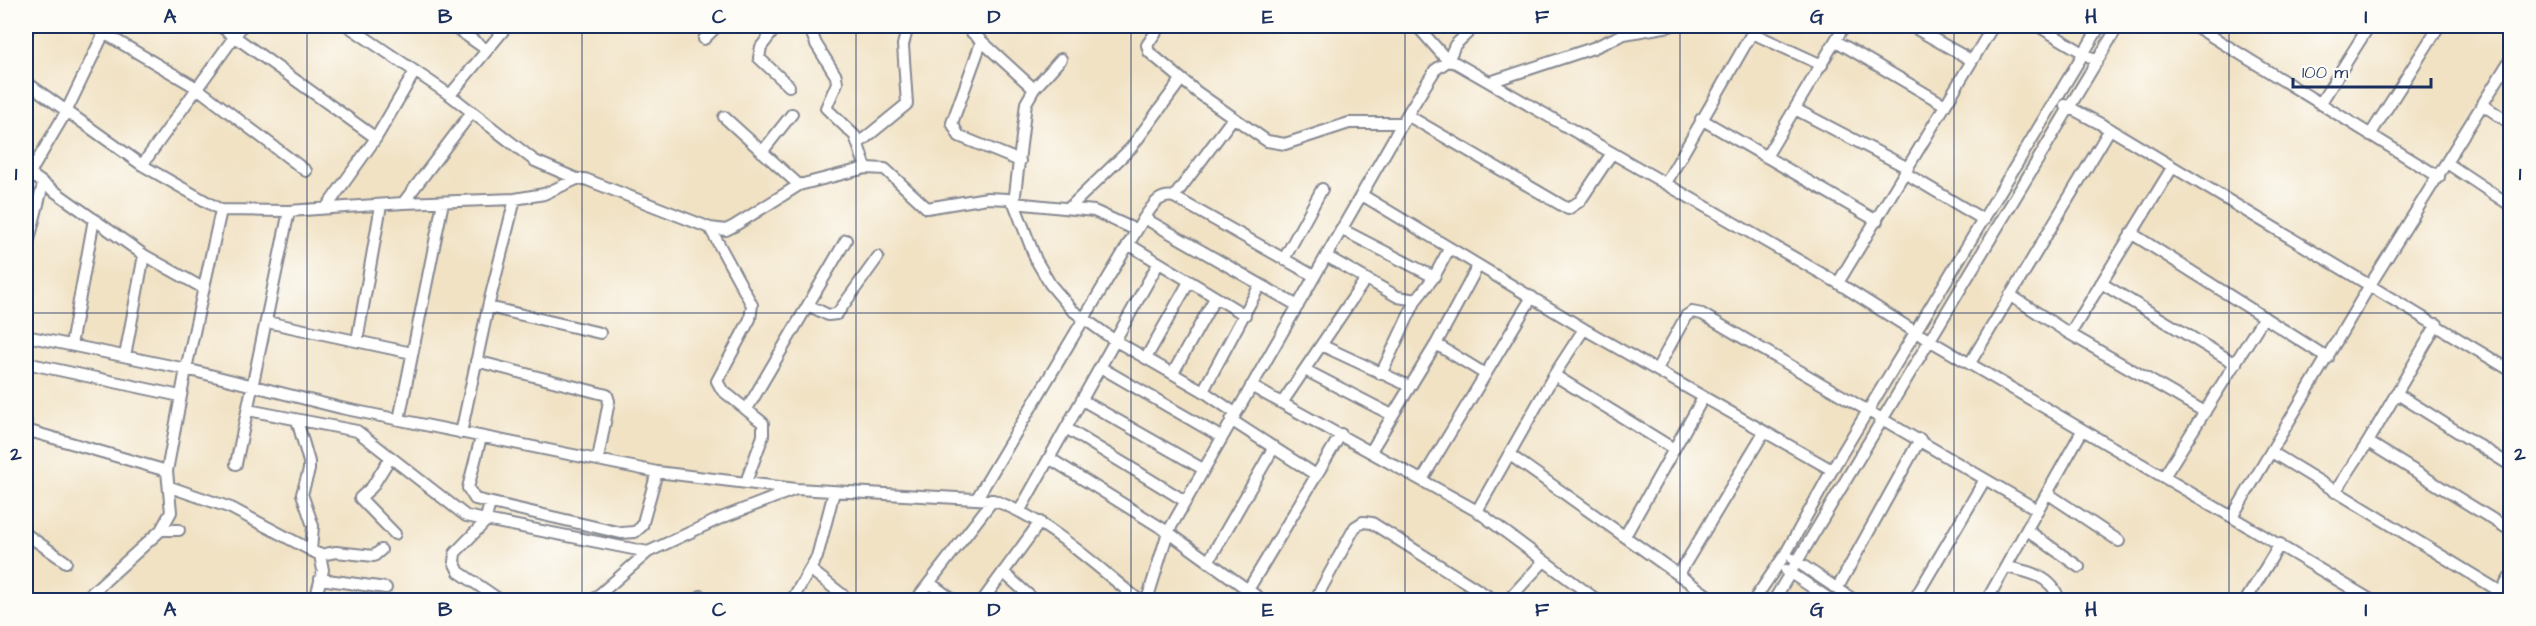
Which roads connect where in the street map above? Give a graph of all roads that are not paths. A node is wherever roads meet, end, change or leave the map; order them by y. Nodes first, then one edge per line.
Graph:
1 (28, 26) edge
2 (92, 26) edge
3 (220, 26) edge
4 (242, 26) edge
5 (348, 26) edge
6 (453, 26) edge
7 (507, 26) edge
8 (717, 26) edge
9 (777, 26) edge
10 (809, 26) edge
11 (908, 26) edge
12 (965, 26) edge
13 (1160, 26) edge
14 (1417, 26) edge
15 (1475, 26) edge
16 (1670, 26) edge
17 (1845, 26) edge
18 (1911, 26) edge
19 (1993, 26) edge
20 (2038, 26) edge
21 (2100, 26) edge
22 (2118, 26) edge
23 (2195, 26) edge
24 (2369, 26) edge
25 (2439, 26) edge
26 (1754, 29) edge
27 (26, 31) edge
28 (104, 33) junction
29 (234, 36) junction
30 (704, 39) dead end
31 (1836, 41) junction
32 (981, 43) junction
33 (488, 50) junction
34 (2083, 52) junction
35 (1061, 59) dead end
36 (1971, 60) junction
37 (2511, 60) edge
38 (1448, 61) junction
39 (2097, 61) junction
40 (1822, 64) junction
41 (414, 73) junction
42 (1181, 80) junction
43 (26, 82) edge
44 (1490, 82) junction
45 (789, 86) dead end
46 (197, 87) junction
47 (1034, 89) junction
48 (450, 95) junction
49 (2056, 100) junction
50 (2320, 104) junction
51 (1945, 105) junction
52 (2483, 105) junction
53 (2069, 107) junction
54 (1795, 110) junction
55 (66, 112) junction
56 (472, 112) junction
57 (792, 114) dead end
58 (724, 117) dead end
59 (1233, 118) junction
60 (1405, 119) junction
61 (1701, 119) junction
62 (2511, 123) edge
63 (2110, 129) junction
64 (2370, 135) junction
65 (376, 138) junction
66 (859, 143) junction
67 (762, 152) junction
68 (1612, 153) junction
69 (1766, 157) junction
70 (1020, 161) junction
71 (2448, 163) junction
72 (142, 165) junction
73 (866, 168) junction
74 (2172, 168) junction
75 (1906, 170) junction
76 (306, 171) dead end
77 (28, 172) edge
78 (2439, 177) junction
79 (577, 179) junction
80 (1666, 183) junction
81 (43, 184) junction
82 (799, 185) junction
83 (1322, 189) dead end
84 (1362, 195) junction
85 (1174, 197) junction
86 (515, 199) junction
87 (443, 202) junction
88 (403, 203) junction
89 (1014, 203) junction
90 (381, 205) junction
91 (2511, 205) edge
92 (1070, 207) junction
93 (326, 208) junction
94 (220, 210) junction
95 (289, 211) junction
96 (1143, 218) junction
97 (94, 219) junction
98 (1984, 220) junction
99 (1877, 221) junction
100 (710, 228) junction
101 (1341, 229) junction
102 (1136, 230) junction
103 (2131, 233) junction
104 (846, 240) dead end
105 (1128, 244) junction
106 (1449, 249) junction
107 (26, 252) edge
108 (144, 255) junction
109 (878, 256) dead end
110 (1326, 256) junction
111 (1284, 259) junction
112 (1158, 264) junction
113 (1478, 266) junction
114 (1314, 276) junction
115 (1434, 277) junction
116 (1365, 280) junction
117 (1189, 282) junction
118 (1838, 283) junction
119 (2101, 283) junction
120 (1260, 285) junction
121 (2370, 285) junction
122 (203, 288) junction
123 (2010, 295) junction
124 (1532, 297) junction
125 (1215, 298) junction
126 (1416, 300) junction
127 (808, 305) junction
128 (1298, 306) junction
129 (488, 307) junction
130 (1245, 315) junction
131 (2264, 317) junction
132 (1084, 320) junction
133 (267, 322) junction
134 (2437, 324) junction
135 (1584, 329) junction
136 (600, 333) dead end
137 (1917, 333) junction
138 (2070, 334) junction
139 (26, 336) edge
140 (1114, 340) junction
141 (357, 341) junction
142 (1930, 341) junction
143 (1436, 344) junction
144 (71, 345) junction
145 (1321, 345) junction
146 (412, 353) junction
147 (125, 356) junction
148 (1146, 358) junction
149 (2328, 358) junction
150 (476, 361) junction
151 (26, 363) edge
152 (1970, 363) junction
153 (2236, 364) junction
154 (1100, 367) junction
155 (1657, 369) junction
156 (1305, 370) junction
157 (2511, 370) edge
158 (185, 374) junction
159 (1173, 374) junction
160 (1381, 374) junction
161 (1485, 374) junction
162 (1554, 375) junction
163 (1251, 386) junction
164 (1408, 386) junction
165 (253, 390) junction
166 (1203, 391) junction
167 (2396, 393) junction
168 (181, 394) junction
169 (1703, 398) junction
170 (1082, 400) junction
171 (1282, 403) junction
172 (249, 408) junction
173 (747, 409) junction
174 (1869, 410) junction
175 (2205, 412) junction
176 (1233, 416) junction
177 (1392, 416) junction
178 (339, 418) junction
179 (1884, 419) junction
180 (297, 420) junction
181 (399, 420) junction
182 (26, 426) edge
183 (1066, 428) junction
184 (2082, 431) junction
185 (1764, 432) junction
186 (461, 433) junction
187 (1341, 434) junction
188 (481, 437) junction
189 (1221, 437) junction
190 (1920, 439) junction
191 (2368, 442) junction
192 (1274, 447) junction
193 (1674, 449) junction
194 (1371, 451) junction
195 (2273, 453) junction
196 (26, 455) edge
197 (1509, 455) junction
198 (390, 458) junction
199 (1049, 458) junction
200 (598, 459) junction
201 (236, 464) dead end
202 (2511, 465) edge
203 (1203, 469) junction
204 (1832, 470) junction
205 (167, 471) junction
206 (657, 472) junction
207 (1316, 475) junction
208 (2165, 476) junction
209 (1424, 478) junction
210 (1984, 481) junction
211 (746, 482) junction
212 (170, 487) junction
213 (796, 489) junction
214 (834, 492) junction
215 (2334, 492) junction
216 (2047, 493) junction
217 (977, 498) junction
218 (993, 500) junction
219 (1185, 501) junction
220 (1020, 510) junction
221 (2038, 510) junction
222 (1477, 511) junction
223 (487, 513) junction
224 (2232, 517) junction
225 (1040, 522) junction
226 (161, 530) junction
227 (179, 530) dead end
228 (2026, 530) junction
229 (2511, 530) edge
230 (1168, 532) junction
231 (26, 534) edge
232 (395, 534) dead end
233 (1625, 536) junction
234 (2119, 541) dead end
235 (2280, 543) junction
236 (381, 550) dead end
237 (648, 552) junction
238 (315, 553) junction
239 (1786, 554) junction
240 (1544, 561) junction
241 (66, 562) dead end
242 (1208, 562) junction
243 (1798, 563) junction
244 (1778, 565) junction
245 (2006, 567) junction
246 (2079, 567) dead end
247 (811, 570) junction
248 (1003, 572) junction
249 (1791, 573) junction
250 (1679, 574) junction
251 (2511, 577) edge
252 (320, 579) junction
253 (930, 583) junction
254 (386, 588) dead end
255 (1837, 589) junction
256 (1249, 591) junction
257 (1583, 591) junction
258 (482, 596) edge
259 (2499, 596) edge
260 (2248, 597) edge
261 (84, 600) edge
262 (315, 600) edge
263 (500, 600) edge
264 (592, 600) edge
265 (792, 600) edge
266 (849, 600) edge
267 (916, 600) edge
268 (953, 600) edge
269 (983, 600) edge
270 (1034, 600) edge
271 (1139, 600) edge
272 (1147, 600) edge
273 (1242, 600) edge
274 (1262, 600) edge
275 (1315, 600) edge
276 (1494, 600) edge
277 (1508, 600) edge
278 (1576, 600) edge
279 (1597, 600) edge
280 (1714, 600) edge
281 (1754, 600) edge
282 (1774, 600) edge
283 (1831, 600) edge
284 (1854, 600) edge
285 (1914, 600) edge
286 (1987, 600) edge
287 (2059, 600) edge
288 (2371, 600) edge

1 - 27 street
2 - 28 street
3 - 29 street
4 - 29 street
5 - 41 street
6 - 33 street
7 - 33 street
8 - 30 street
9 - 45 street
10 - 66 street
11 - 66 street
12 - 32 street
13 - 42 street
14 - 38 street
15 - 38 street
16 - 44 street
17 - 31 street
18 - 36 street
19 - 36 street
20 - 34 street
21 - 34 street
22 - 39 street
23 - 50 street
24 - 50 street
25 - 64 street
26 - 40 street
26 - 61 street
28 - 46 street
28 - 55 street
29 - 46 street
29 - 65 street
31 - 40 street
31 - 51 street
32 - 47 street
32 - 70 street
33 - 48 street
34 - 39 street
34 - 49 street
35 - 47 street
36 - 51 street
37 - 52 street
38 - 44 street
38 - 60 street
39 - 53 street
40 - 54 street
41 - 48 street
41 - 65 street
42 - 59 street
42 - 92 street
43 - 55 street
44 - 68 street
46 - 72 street
46 - 76 street
47 - 70 street
48 - 56 street
49 - 53 street
49 - 98 street
50 - 64 street
51 - 75 street
52 - 62 street
52 - 71 street
53 - 63 street
53 - 142 street
54 - 69 street
54 - 75 street
55 - 72 street
55 - 77 street
56 - 79 street
56 - 88 street
57 - 67 street
58 - 67 street
59 - 60 street
59 - 85 street
60 - 68 street
60 - 84 street
61 - 69 street
61 - 80 street
63 - 74 street
63 - 123 street
64 - 78 street
65 - 93 street
66 - 73 street
67 - 82 street
68 - 80 street
69 - 99 street
70 - 89 street
71 - 78 street
71 - 91 street
72 - 94 street
73 - 82 street
73 - 89 street
74 - 103 street
74 - 121 street
75 - 98 street
75 - 99 street
77 - 81 street
78 - 121 street
79 - 86 street
79 - 100 street
80 - 118 street
81 - 97 street
81 - 107 street
82 - 100 street
83 - 111 street
84 - 101 street
84 - 106 street
85 - 96 street
85 - 111 street
86 - 87 street
86 - 129 street
87 - 88 street
87 - 146 street
88 - 90 street
89 - 92 street
89 - 132 street
90 - 93 street
90 - 141 street
92 - 102 street
93 - 95 street
94 - 95 street
94 - 122 street
95 - 133 street
96 - 102 street
96 - 120 street
97 - 108 street
97 - 144 street
98 - 137 street
99 - 118 street
100 - 173 street
101 - 110 street
101 - 115 street
102 - 105 street
103 - 119 street
103 - 131 street
104 - 127 street
105 - 112 street
105 - 132 street
106 - 113 street
106 - 115 street
108 - 122 street
108 - 147 street
109 - 127 street
110 - 114 street
110 - 116 street
111 - 114 street
112 - 117 street
112 - 140 street
113 - 124 street
113 - 143 street
114 - 128 street
115 - 126 street
116 - 126 street
116 - 145 street
117 - 125 street
117 - 148 street
118 - 137 street
119 - 138 street
119 - 153 street
120 - 128 street
120 - 130 street
121 - 134 street
121 - 149 street
122 - 158 street
123 - 138 street
123 - 152 street
124 - 135 street
124 - 161 street
125 - 130 street
125 - 159 street
126 - 160 street
127 - 173 street
128 - 163 street
129 - 136 street
129 - 150 street
130 - 166 street
131 - 149 street
131 - 153 street
132 - 140 street
132 - 217 street
133 - 141 street
133 - 165 street
134 - 157 street
134 - 167 street
135 - 155 street
135 - 162 street
137 - 142 street
137 - 174 street
138 - 175 street
139 - 144 street
140 - 148 street
140 - 154 street
141 - 146 street
142 - 152 street
142 - 179 street
143 - 161 street
143 - 164 street
144 - 147 street
145 - 156 street
145 - 160 street
146 - 181 street
147 - 158 street
148 - 159 street
149 - 195 street
150 - 186 street
150 - 200 street
151 - 168 street
152 - 184 street
153 - 175 street
154 - 170 street
154 - 189 street
155 - 169 street
155 - 174 street
156 - 171 street
156 - 177 street
158 - 165 street
158 - 168 street
159 - 166 street
160 - 164 street
161 - 209 street
162 - 193 street
162 - 197 street
163 - 171 street
163 - 176 street
164 - 177 street
165 - 172 street
165 - 178 street
166 - 176 street
167 - 191 street
167 - 202 street
168 - 205 street
169 - 185 street
169 - 193 street
170 - 183 street
170 - 203 street
171 - 187 street
172 - 180 street
172 - 201 street
173 - 211 street
174 - 179 street
174 - 204 street
175 - 208 street
176 - 189 street
176 - 192 street
177 - 194 street
178 - 180 street
178 - 181 street
178 - 198 street
179 - 190 street
179 - 243 street
180 - 238 street
181 - 186 street
182 - 196 street
182 - 205 street
183 - 199 street
183 - 219 street
184 - 208 street
184 - 216 street
185 - 204 street
185 - 250 street
186 - 188 street
187 - 194 street
187 - 207 street
188 - 200 street
188 - 223 street
189 - 203 street
190 - 210 street
190 - 255 street
191 - 215 street
191 - 229 street
192 - 207 street
192 - 242 street
193 - 233 street
194 - 209 street
195 - 215 street
195 - 224 street
197 - 222 street
197 - 233 street
198 - 223 street
198 - 232 street
199 - 220 street
199 - 230 street
200 - 206 street
203 - 219 street
204 - 239 street
205 - 212 street
206 - 211 street
206 - 223 street
207 - 256 street
208 - 224 street
209 - 222 street
210 - 221 street
210 - 285 street
211 - 213 street
212 - 226 street
212 - 238 street
213 - 214 street
213 - 237 street
214 - 217 street
214 - 247 street
215 - 259 street
216 - 221 street
216 - 234 street
217 - 218 street
218 - 220 street
218 - 253 street
219 - 230 street
220 - 225 street
221 - 228 street
222 - 240 street
223 - 237 street
223 - 258 street
224 - 235 street
225 - 248 street
225 - 271 street
226 - 227 street
226 - 261 street
228 - 245 street
228 - 246 street
230 - 242 street
230 - 272 street
231 - 241 street
233 - 250 street
235 - 260 street
235 - 288 street
236 - 238 street
237 - 264 street
238 - 252 street
239 - 243 street
239 - 244 street
240 - 257 street
240 - 277 street
242 - 256 street
243 - 249 street
243 - 255 street
244 - 249 street
244 - 281 street
245 - 286 street
245 - 287 street
247 - 265 street
247 - 266 street
248 - 269 street
248 - 270 street
249 - 282 street
249 - 283 street
250 - 280 street
251 - 259 street
252 - 254 street
252 - 262 street
253 - 267 street
253 - 268 street
255 - 284 street
256 - 273 street
256 - 274 street
257 - 278 street
257 - 279 street
258 - 263 street
275 - 276 street

